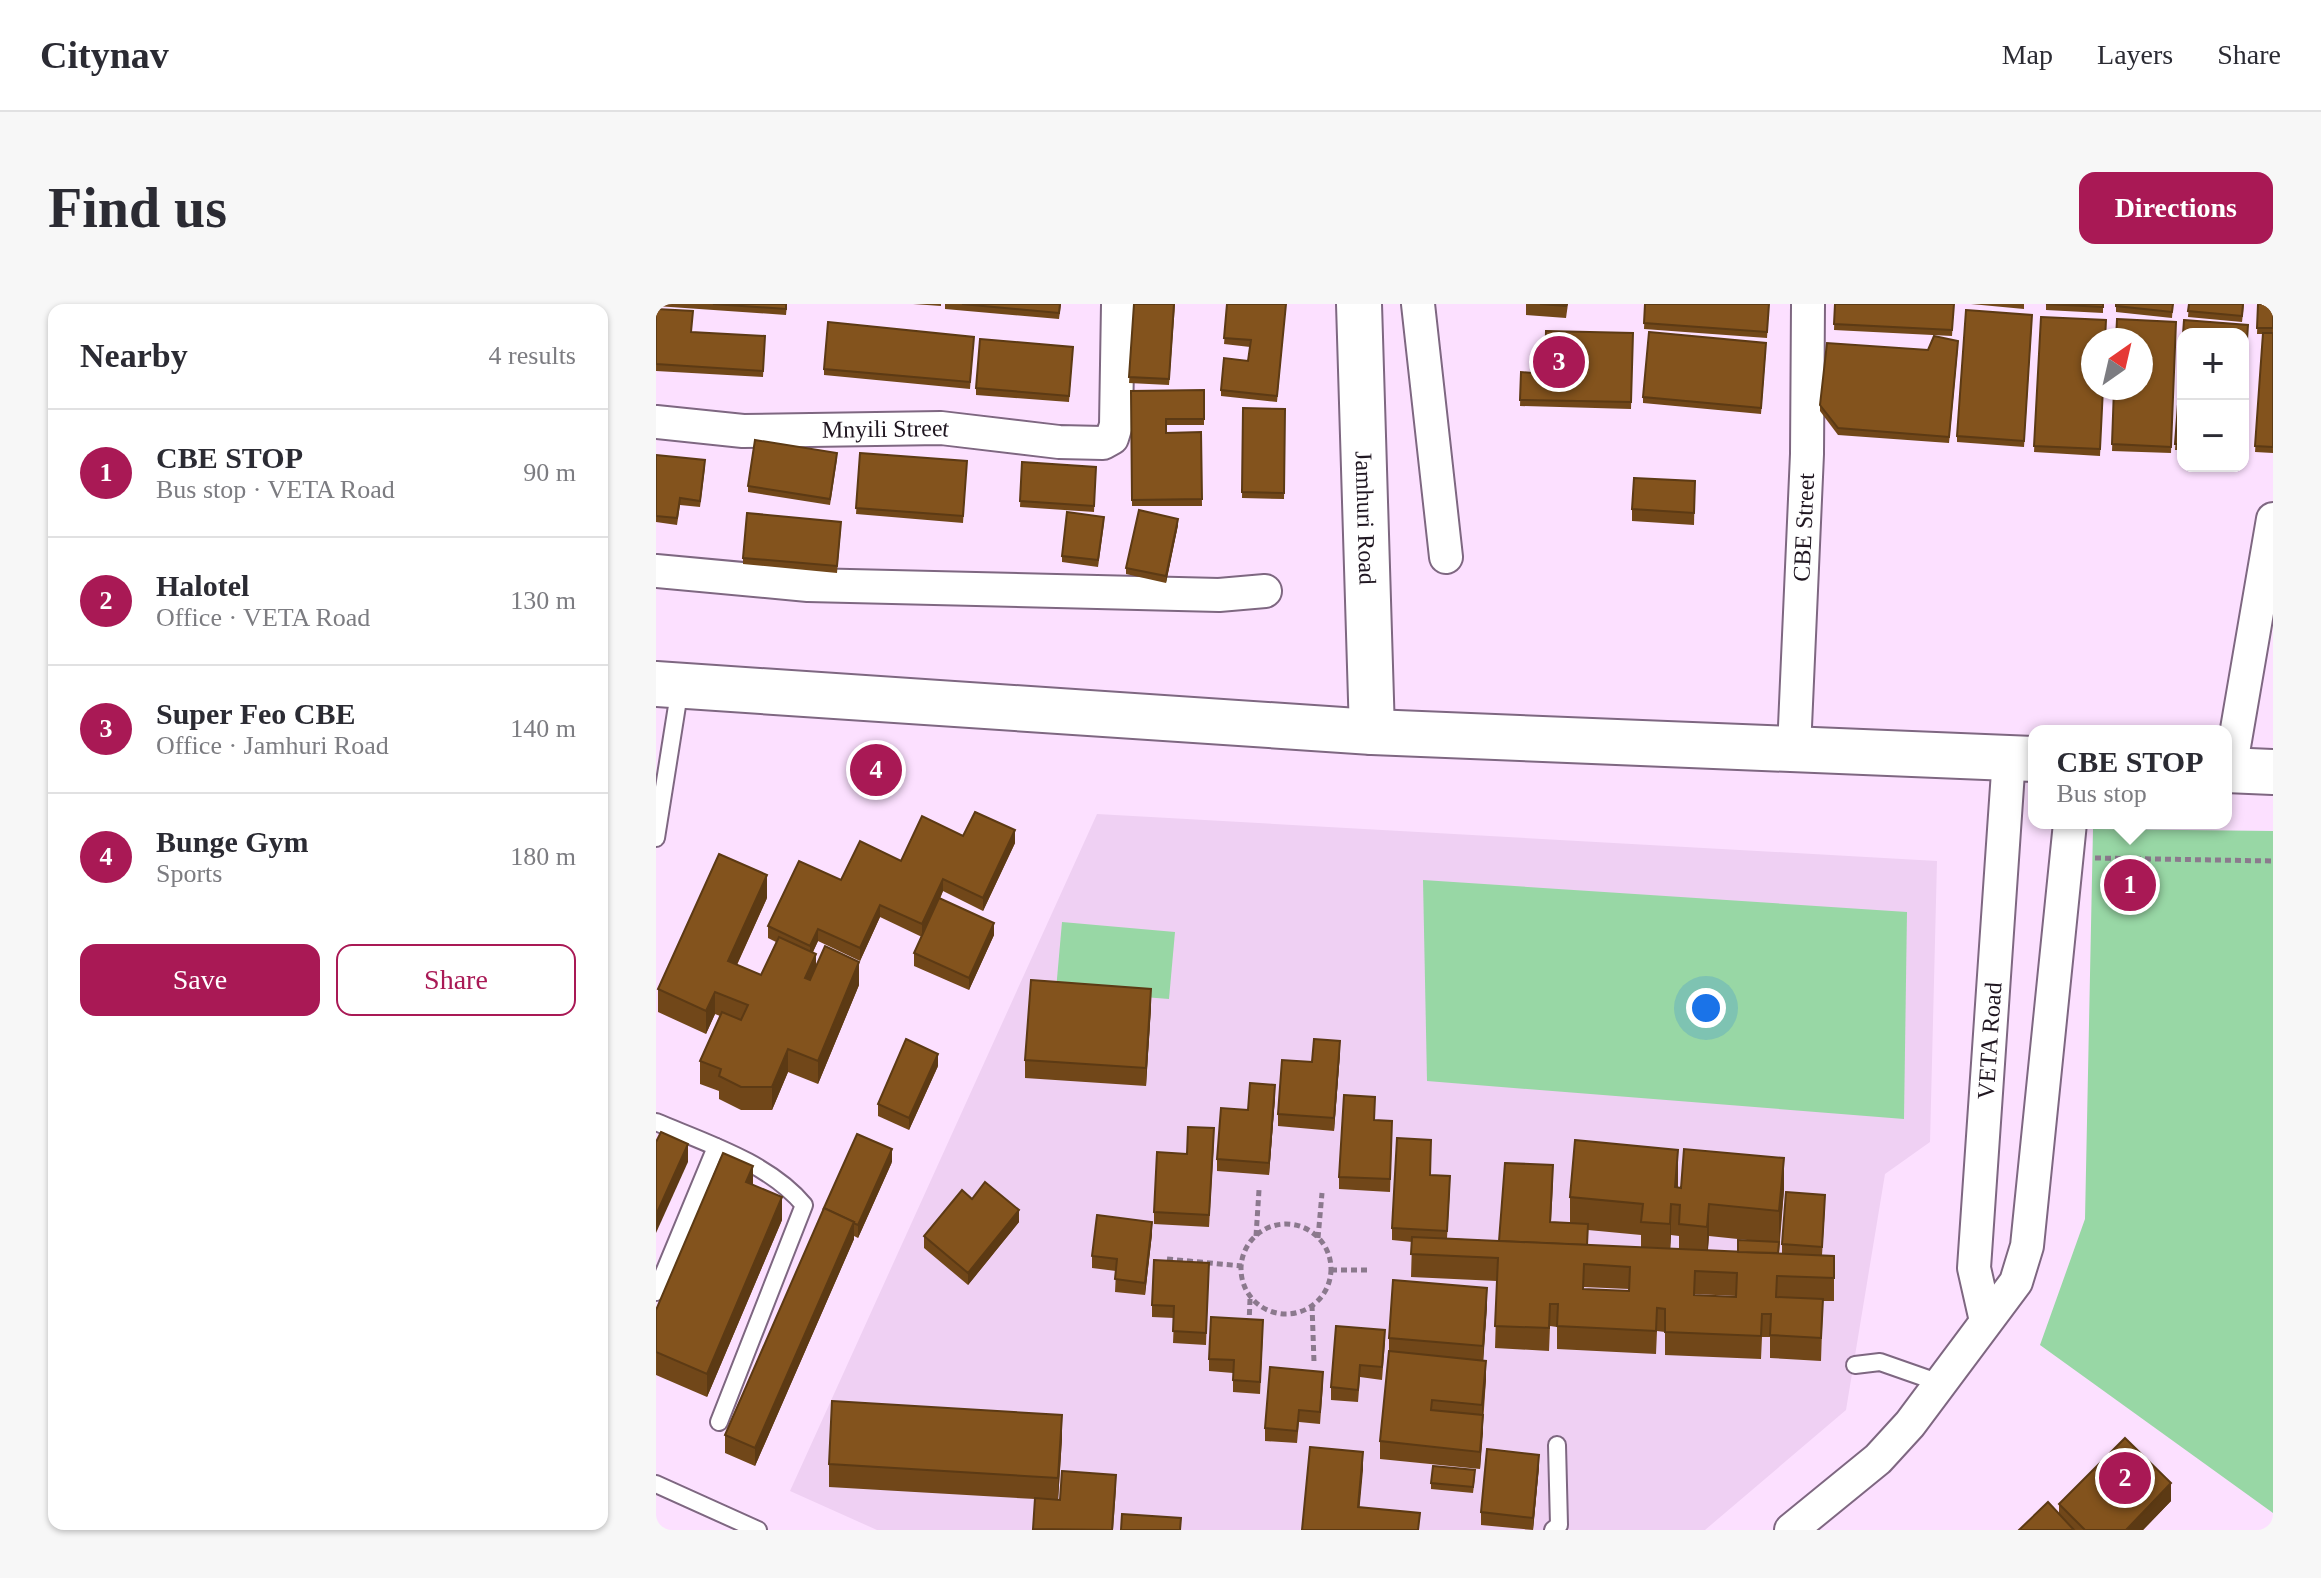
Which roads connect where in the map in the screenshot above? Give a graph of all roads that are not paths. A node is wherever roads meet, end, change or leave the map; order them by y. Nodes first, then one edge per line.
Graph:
1 (1118, 304) edge
2 (1359, 304) edge
3 (1418, 304) edge
4 (1808, 304) edge
5 (656, 422) edge
6 (2273, 519) edge
7 (1446, 557) dead end
8 (656, 571) edge
9 (1265, 591) dead end
10 (668, 685) edge
11 (1372, 732) junction
12 (2232, 748) edge
13 (1794, 749) junction
14 (2022, 758) edge
15 (2232, 770) edge
16 (2273, 772) edge
17 (2069, 829) edge
18 (656, 838) edge
19 (656, 1122) edge
20 (716, 1147) junction
21 (656, 1292) edge
22 (1986, 1321) junction
23 (1855, 1365) dead end
24 (1940, 1383) junction
25 (719, 1422) dead end
26 (1557, 1445) dead end
27 (656, 1484) edge
28 (758, 1530) edge
29 (1553, 1530) edge
30 (1791, 1530) edge

1 - 5 street, Mnyili Street
2 - 11 main road, Jamhuri Road
3 - 7 street
4 - 13 street, CBE Street
6 - 12 street
8 - 9 street
10 - 11 main road
10 - 18 lane
11 - 13 main road
13 - 14 main road
14 - 22 street, VETA Road
15 - 16 main road
17 - 22 street
19 - 20 lane
20 - 21 lane
20 - 25 lane
22 - 24 street
23 - 24 lane
24 - 30 street
26 - 29 lane
27 - 28 lane

